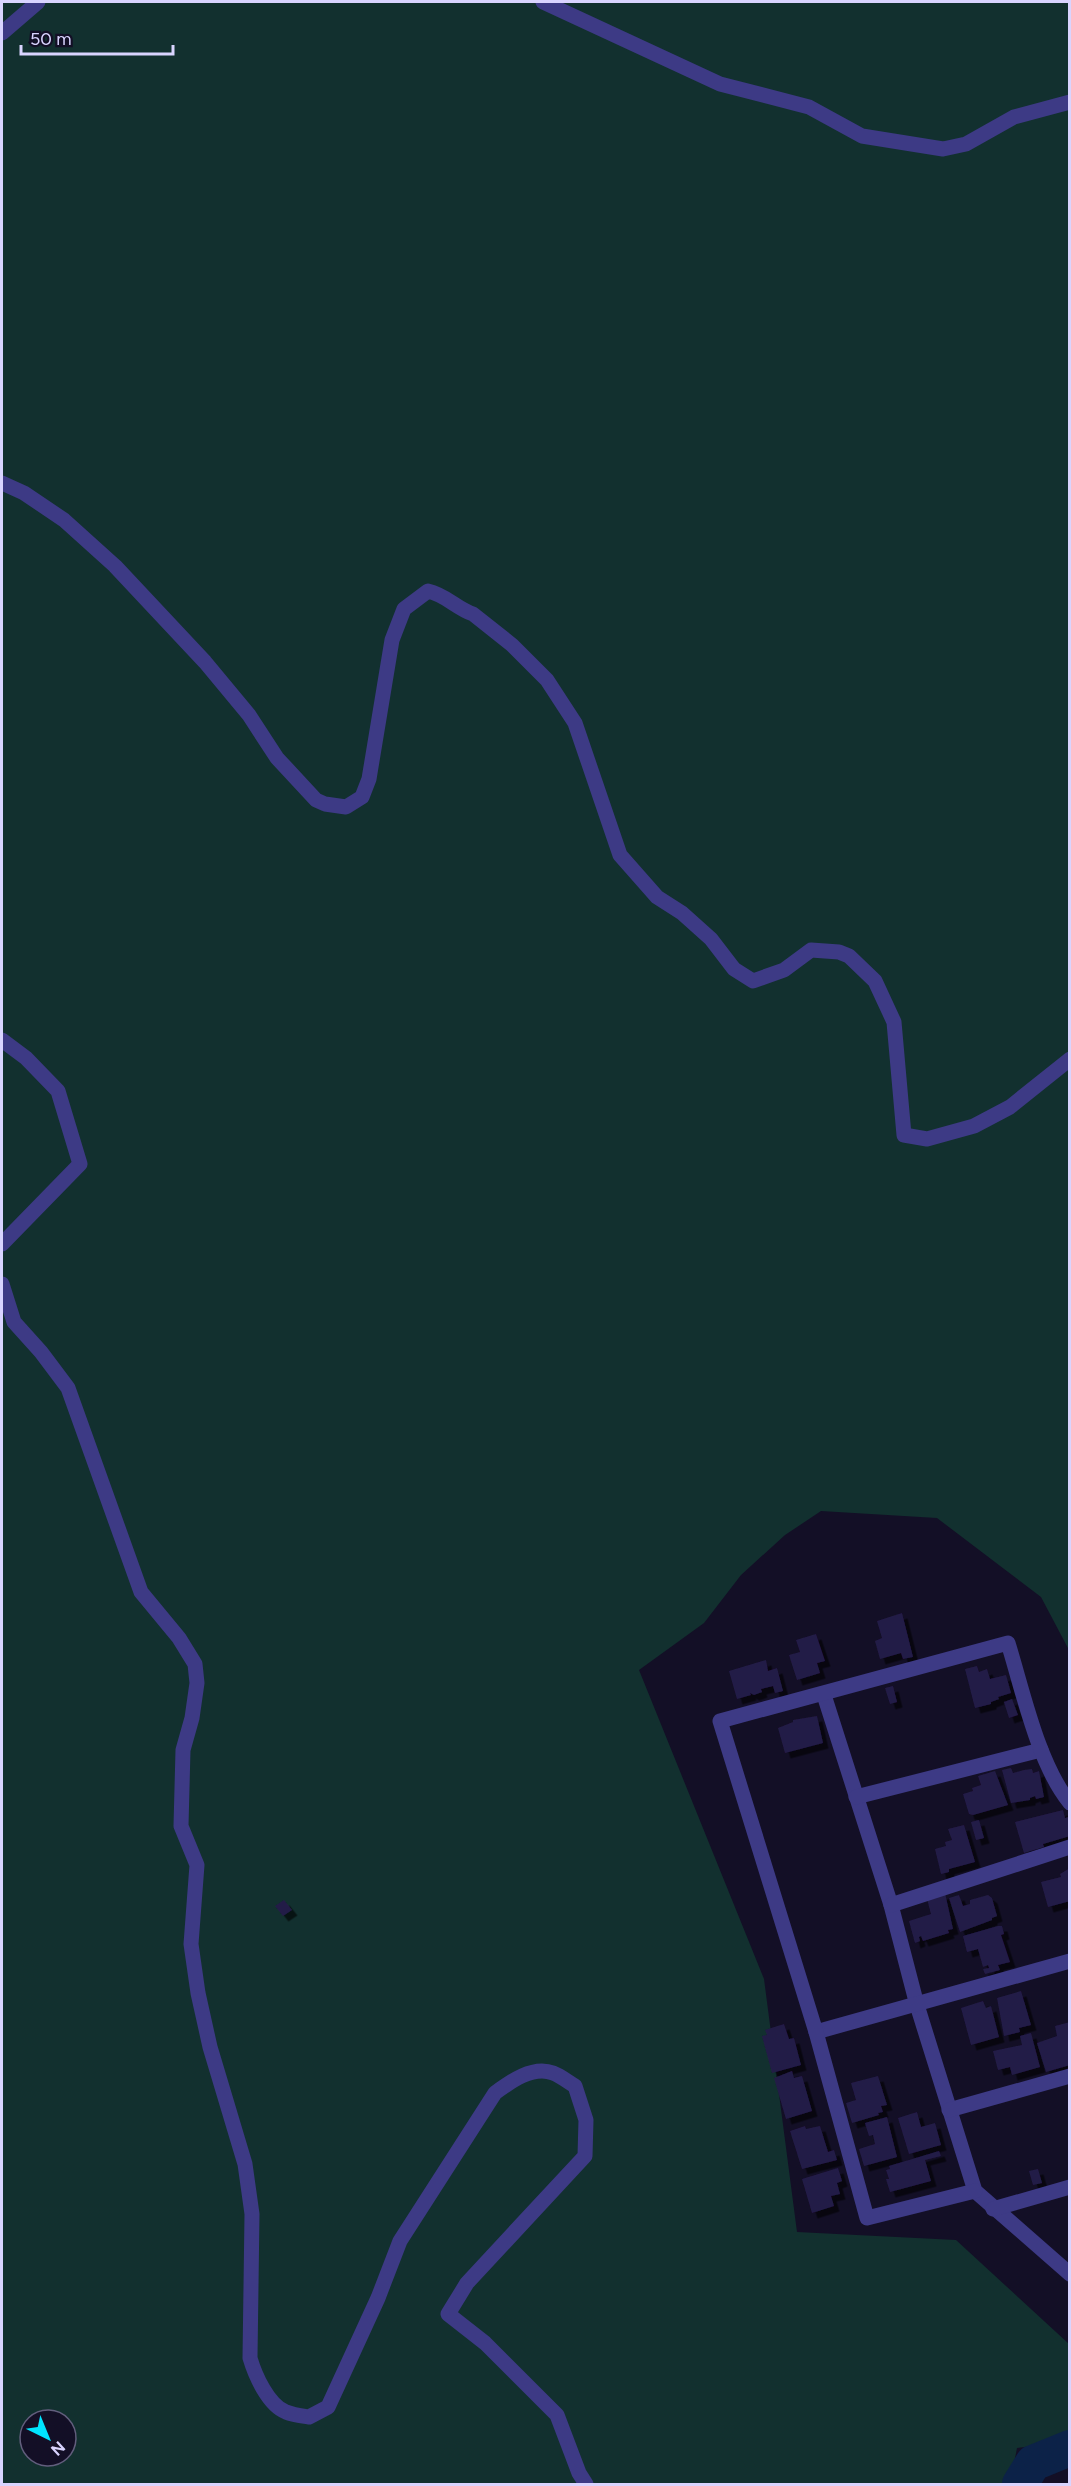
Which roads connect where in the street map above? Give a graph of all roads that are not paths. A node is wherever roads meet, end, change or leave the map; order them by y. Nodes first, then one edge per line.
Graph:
1 (38, 2) edge
2 (543, 2) edge
3 (2, 33) edge
4 (1070, 102) edge
5 (2, 483) edge
6 (2, 1040) edge
7 (1070, 1059) edge
8 (2, 1244) edge
9 (2, 1284) edge
10 (824, 1695) junction
11 (1041, 1750) junction
12 (856, 1797) junction
13 (1070, 1803) edge
14 (1070, 1847) edge
15 (891, 1905) junction
16 (1070, 1961) edge
17 (917, 2006) junction
18 (816, 2032) junction
19 (1070, 2076) edge
20 (949, 2110) junction
21 (1070, 2187) edge
22 (975, 2191) junction
23 (993, 2209) junction
24 (1070, 2274) edge
25 (586, 2484) edge

1 - 3 street
2 - 4 street
5 - 7 street
6 - 8 street
9 - 25 street
10 - 11 street
10 - 12 street
10 - 18 street
11 - 12 street
11 - 13 street
12 - 15 street
14 - 15 street
15 - 17 street
16 - 17 street
17 - 18 street
17 - 20 street
18 - 22 street
19 - 20 street
20 - 22 street
21 - 23 street
22 - 23 street
23 - 24 street

